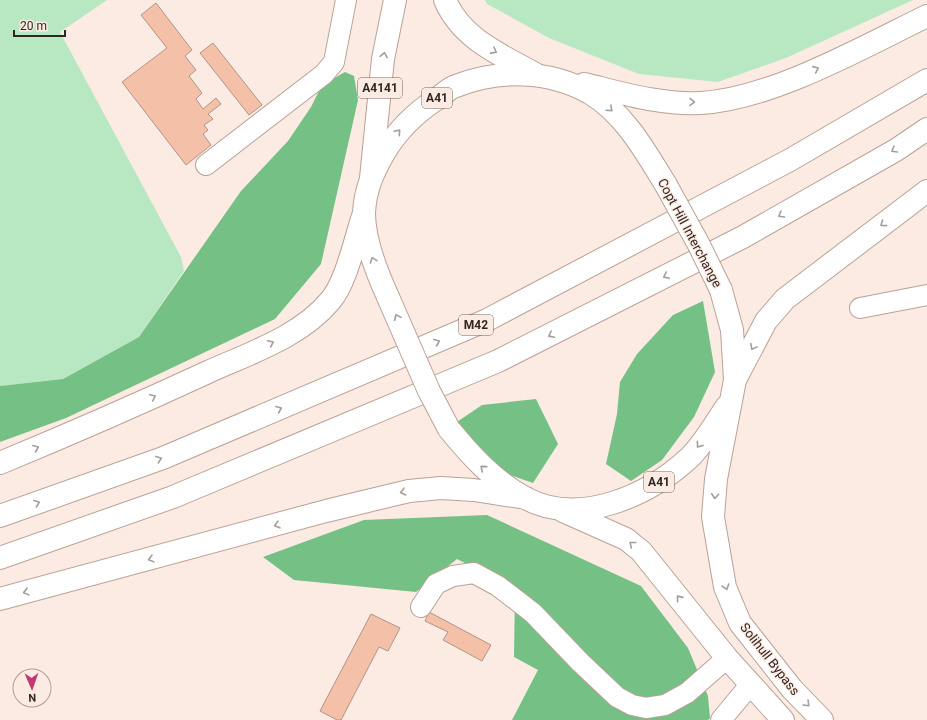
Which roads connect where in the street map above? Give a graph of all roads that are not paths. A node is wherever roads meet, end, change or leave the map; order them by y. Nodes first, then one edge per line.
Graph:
1 (346, 0) edge
2 (395, 0) edge
3 (445, 0) edge
4 (927, 16) edge
5 (537, 75) junction
6 (561, 80) junction
7 (927, 80) edge
8 (927, 130) edge
9 (206, 165) dead end
10 (370, 178) junction
11 (927, 191) edge
12 (364, 213) junction
13 (927, 295) edge
14 (860, 308) dead end
15 (735, 380) junction
16 (730, 402) junction
17 (0, 463) edge
18 (526, 498) junction
19 (558, 509) junction
20 (0, 516) edge
21 (0, 558) edge
22 (0, 599) edge
23 (421, 607) dead end
24 (727, 658) junction
25 (750, 685) junction
26 (721, 720) edge
27 (783, 720) edge
28 (822, 720) edge

1 - 9 street
10 -> 2 main road, A4141
3 -> 5 main road
6 -> 4 main road
5 - 6 main road, Copt Hill Interchange / A41
10 -> 5 main road, Copt Hill Interchange / A41
6 -> 15 main road, Copt Hill Interchange / A41, bridge
20 -> 7 main road, M42
8 -> 21 main road
10 - 12 main road, Copt Hill Interchange / A41
11 -> 15 main road
17 -> 12 main road
18 -> 12 main road, Copt Hill Interchange / A41, bridge
13 - 14 street
15 - 16 main road, Copt Hill Interchange / A41
16 -> 19 main road, Copt Hill Interchange / A41
16 -> 28 main road, Solihull Bypass / A41
18 - 19 main road, Copt Hill Interchange / A41
18 -> 22 main road
24 -> 19 main road, A41
23 - 24 street
24 - 25 main road, A41
25 - 26 street
25 - 27 main road, A41

